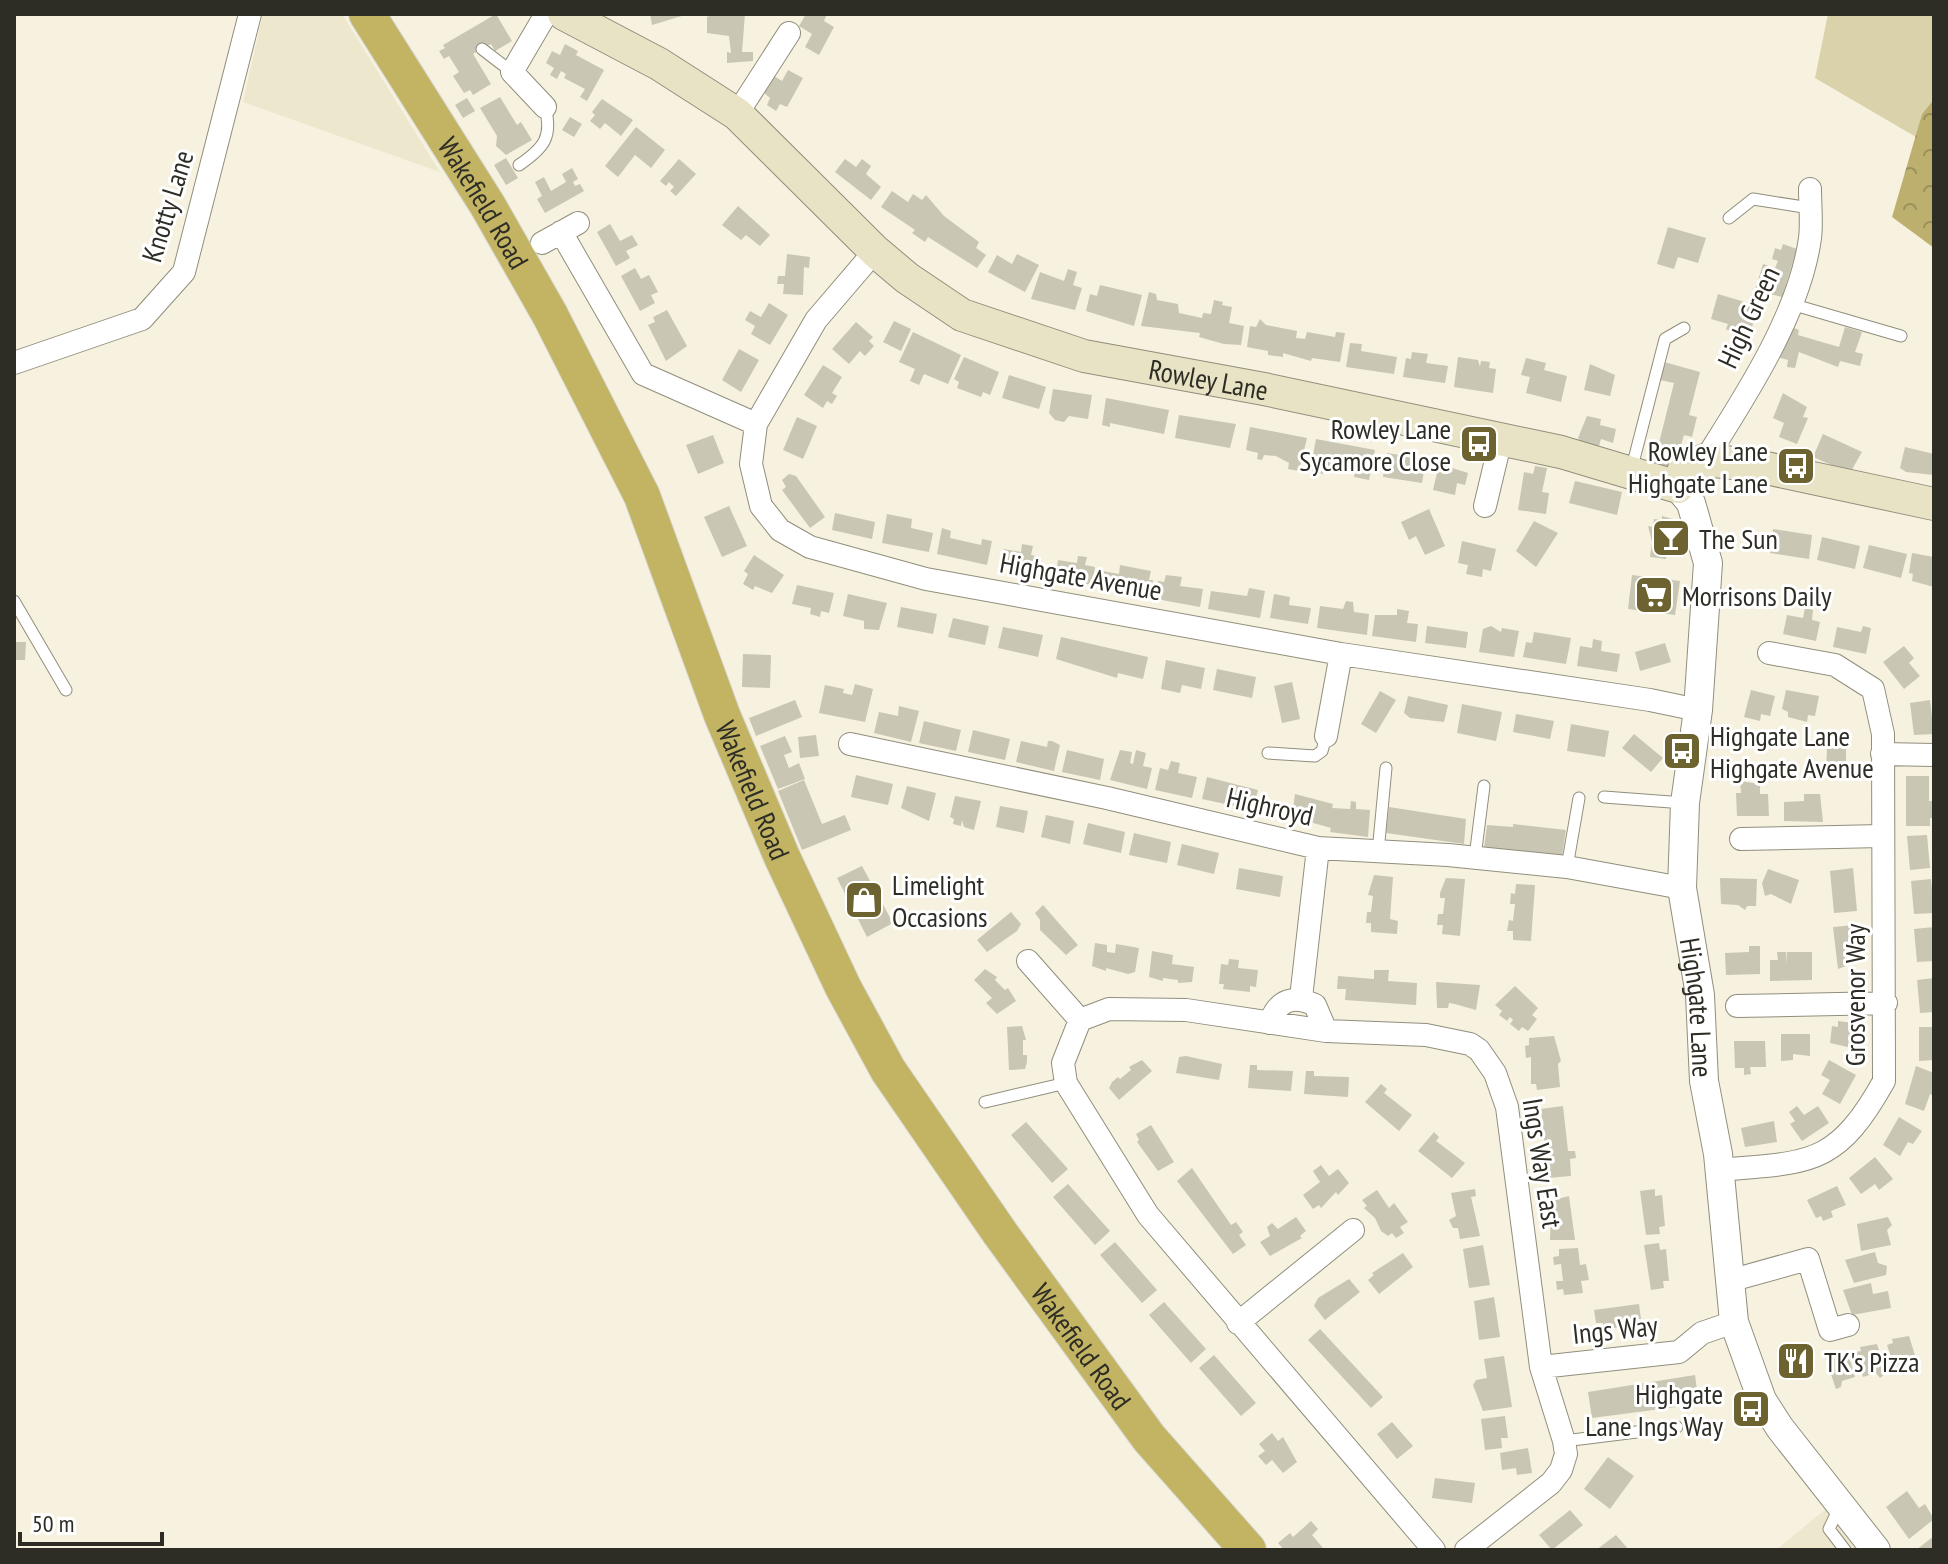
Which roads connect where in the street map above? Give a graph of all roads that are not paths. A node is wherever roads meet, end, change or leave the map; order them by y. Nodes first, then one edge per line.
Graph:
1 (250, 14) edge
2 (367, 14) edge
3 (546, 14) edge
4 (584, 19) edge
5 (789, 33) dead end
6 (482, 49) dead end
7 (512, 72) junction
8 (545, 107) joint
9 (737, 114) junction
10 (519, 165) dead end
11 (1810, 198) joint
12 (1729, 218) dead end
13 (560, 232) dead end
14 (875, 251) junction
15 (1791, 304) junction
16 (1684, 328) dead end
17 (1901, 336) dead end
18 (14, 363) edge
19 (756, 424) junction
20 (1501, 439) junction
21 (1705, 460) junction
22 (1631, 471) junction
23 (1678, 487) junction
24 (1934, 504) edge
25 (1485, 506) dead end
26 (14, 601) edge
27 (1769, 653) dead end
28 (1341, 654) junction
29 (66, 690) dead end
30 (1698, 710) junction
31 (1326, 736) joint
32 (850, 744) dead end
33 (1268, 753) dead end
34 (1882, 754) junction
35 (1934, 755) edge
36 (1386, 768) dead end
37 (1484, 786) dead end
38 (1604, 797) dead end
39 (1579, 798) dead end
40 (1685, 803) junction
41 (1882, 836) junction
42 (1741, 839) dead end
43 (1318, 848) junction
44 (1378, 853) junction
45 (1475, 857) junction
46 (1567, 867) junction
47 (1682, 888) junction
48 (1028, 961) dead end
49 (1301, 998) junction
50 (1886, 1003) junction
51 (1737, 1006) dead end
52 (1080, 1020) junction
53 (1270, 1023) junction
54 (1326, 1031) junction
55 (1066, 1083) junction
56 (985, 1102) dead end
57 (1719, 1170) junction
58 (1353, 1230) dead end
59 (1729, 1281) junction
60 (1734, 1322) junction
61 (1238, 1323) junction
62 (1848, 1325) dead end
63 (1541, 1367) junction
64 (1677, 1427) dead end
65 (1564, 1441) junction
66 (1840, 1506) junction
67 (1218, 1519) junction
68 (1240, 1550) edge
69 (1248, 1550) edge
70 (1434, 1550) edge
71 (1466, 1550) edge
72 (1845, 1550) edge
73 (1876, 1550) edge

1 - 18 street, Knotty Lane
2 - 67 highway, Wakefield Road
3 - 7 street
4 - 9 main road, Rowley Lane
5 - 9 street
6 - 7 lane
7 - 8 street
8 - 10 lane
9 - 14 main road, Rowley Lane
11 - 12 lane
11 - 15 street, High Green
13 - 19 street
14 - 19 street, Highgate Avenue
14 - 20 main road, Rowley Lane
15 - 17 lane
15 - 21 street, High Green
16 - 22 lane
19 - 28 street, Highgate Avenue
20 - 22 main road, Rowley Lane
20 - 25 street
21 - 23 main road
21 - 24 main road
22 - 23 main road, Rowley Lane
23 - 30 street, Highgate Lane
26 - 29 lane
27 - 34 street, Grosvenor Way
28 - 30 street, Highgate Avenue
28 - 31 street
30 - 40 street, Highgate Lane
31 - 33 lane
32 - 43 street, Highroyd
34 - 35 street
34 - 41 street, Grosvenor Way
36 - 44 lane
37 - 45 lane
38 - 40 lane
39 - 46 lane
40 - 47 street, Highgate Lane
41 - 42 street
41 - 50 street, Grosvenor Way
43 - 44 street, Highroyd
43 - 49 street
44 - 45 street, Highroyd
45 - 46 street, Highroyd
46 - 47 street, Highroyd
47 - 57 street, Highgate Lane
48 - 52 street
49 - 53 street
49 - 54 street
50 - 51 street
50 - 57 street, Grosvenor Way
52 - 53 street, Ings Way East
52 - 55 street
53 - 54 street, Ings Way East
54 - 63 street, Ings Way East
55 - 56 lane
55 - 61 street
57 - 59 street, Highgate Lane
58 - 61 street
59 - 60 street, Highgate Lane
59 - 62 street
60 - 63 street, Ings Way
60 - 66 street, Highgate Lane
61 - 70 street
63 - 65 street, Ings Way East
64 - 65 lane
65 - 71 street
66 - 72 lane
66 - 73 street, Highgate Lane
67 - 68 highway, Wakefield Road
67 - 69 highway, Wakefield Road

